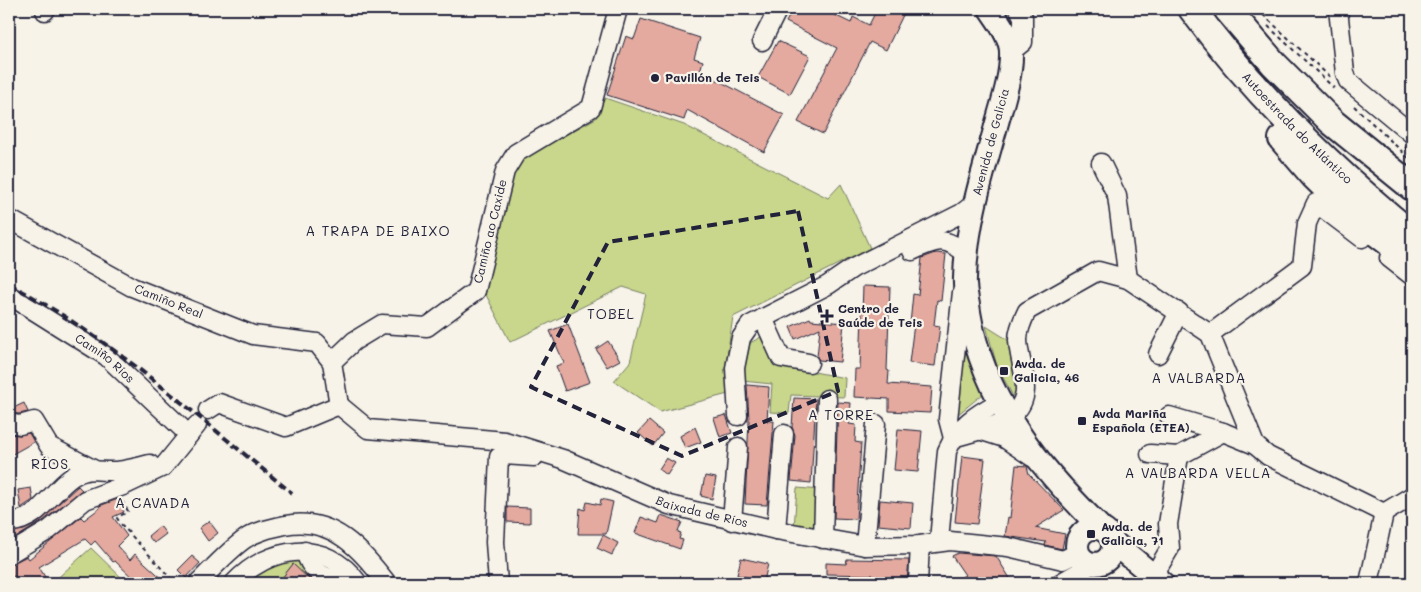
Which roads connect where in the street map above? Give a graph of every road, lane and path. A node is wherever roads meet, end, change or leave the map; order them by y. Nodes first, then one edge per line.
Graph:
1 (618, 9) edge
2 (778, 9) edge
3 (990, 9) edge
4 (1019, 9) edge
5 (1192, 9) edge
6 (1227, 9) edge
7 (1338, 9) edge
8 (1211, 20) edge
9 (1264, 22) dead end
10 (762, 41) dead end
11 (1012, 51) junction
12 (1338, 92) dead end
13 (1348, 101) dead end
14 (1412, 134) edge
15 (1412, 161) edge
16 (1101, 163) dead end
17 (1412, 187) edge
18 (975, 203) junction
19 (1412, 213) edge
20 (9, 219) edge
21 (1412, 235) edge
22 (967, 255) junction
23 (1412, 260) edge
24 (1412, 276) edge
25 (1128, 279) junction
26 (964, 280) junction
27 (828, 285) junction
28 (9, 296) edge
29 (1179, 312) junction
30 (763, 318) junction
31 (1210, 334) junction
32 (1158, 354) dead end
33 (332, 362) junction
34 (809, 363) dead end
35 (827, 399) dead end
36 (339, 405) junction
37 (208, 410) dead end
38 (1004, 410) junction
39 (738, 416) dead end
40 (1168, 416) dead end
41 (9, 424) edge
42 (876, 424) dead end
43 (979, 430) junction
44 (1223, 432) junction
45 (784, 434) dead end
46 (952, 438) junction
47 (1255, 445) junction
48 (738, 447) dead end
49 (178, 451) junction
50 (543, 453) junction
51 (1150, 454) dead end
52 (1179, 456) junction
53 (1036, 459) junction
54 (92, 469) junction
55 (116, 489) junction
56 (1412, 496) edge
57 (1384, 513) junction
58 (732, 521) junction
59 (12, 522) dead end
60 (776, 530) junction
61 (823, 538) junction
62 (939, 541) junction
63 (920, 545) junction
64 (865, 546) junction
65 (9, 554) edge
66 (1087, 555) edge
67 (1159, 581) edge
68 (357, 582) edge
69 (175, 583) edge
70 (198, 583) edge
71 (234, 583) edge
72 (387, 583) edge
73 (498, 583) edge
74 (918, 583) edge
75 (1369, 583) edge

1 - 33 street, Camiño ao Caxide
2 - 10 street
3 - 11 main road
4 - 11 street
5 - 8 highway, Autoestrada do Atlántico
6 - 17 highway
7 - 14 street
8 - 19 highway, Autoestrada do Atlántico
8 - 21 highway, Autoestrada do Atlántico
8 - 23 highway
9 - 12 path
11 - 18 main road, Avenida de Galicia
13 - 15 path
16 - 25 street
18 - 22 main road, Avenida de Galicia
18 - 27 street
20 - 33 street, Camiño Real
22 - 26 main road, Avenida de Galicia
22 - 27 street
24 - 31 street
25 - 29 street
25 - 38 street
26 - 38 main road, Avenida de Galicia
26 - 46 street, Avenida de Galicia
27 - 30 street
28 - 49 street, Camiño Ríos
29 - 31 street
29 - 32 street
30 - 34 street
30 - 39 street
31 - 47 street
33 - 36 street
35 - 61 street
36 - 37 street
36 - 50 street, Baixada de Ríos
38 - 43 street
38 - 46 street, Avenida de Galicia
38 - 53 main road, Avenida de Galicia
40 - 44 street
41 - 54 street
42 - 64 street
43 - 46 street
43 - 53 street, Avenida de Galicia
44 - 47 street
44 - 52 street
45 - 60 street
46 - 62 street, Avenida de Galicia
47 - 57 street
48 - 58 street
49 - 54 street
49 - 55 street
50 - 58 street, Baixada de Ríos
50 - 73 street
51 - 52 street
52 - 67 street
53 - 66 main road, Avenida de Galicia
54 - 59 street
55 - 65 street
55 - 69 path
56 - 57 street
57 - 75 street
58 - 60 street, Baixada de Ríos
60 - 61 street, Baixada de Ríos
61 - 64 street, Baixada de Ríos
62 - 63 street, Baixada de Ríos
62 - 66 street, Baixada de Ríos
63 - 64 street, Baixada de Ríos
63 - 74 street
66 - 67 main road
68 - 71 street
70 - 72 street

